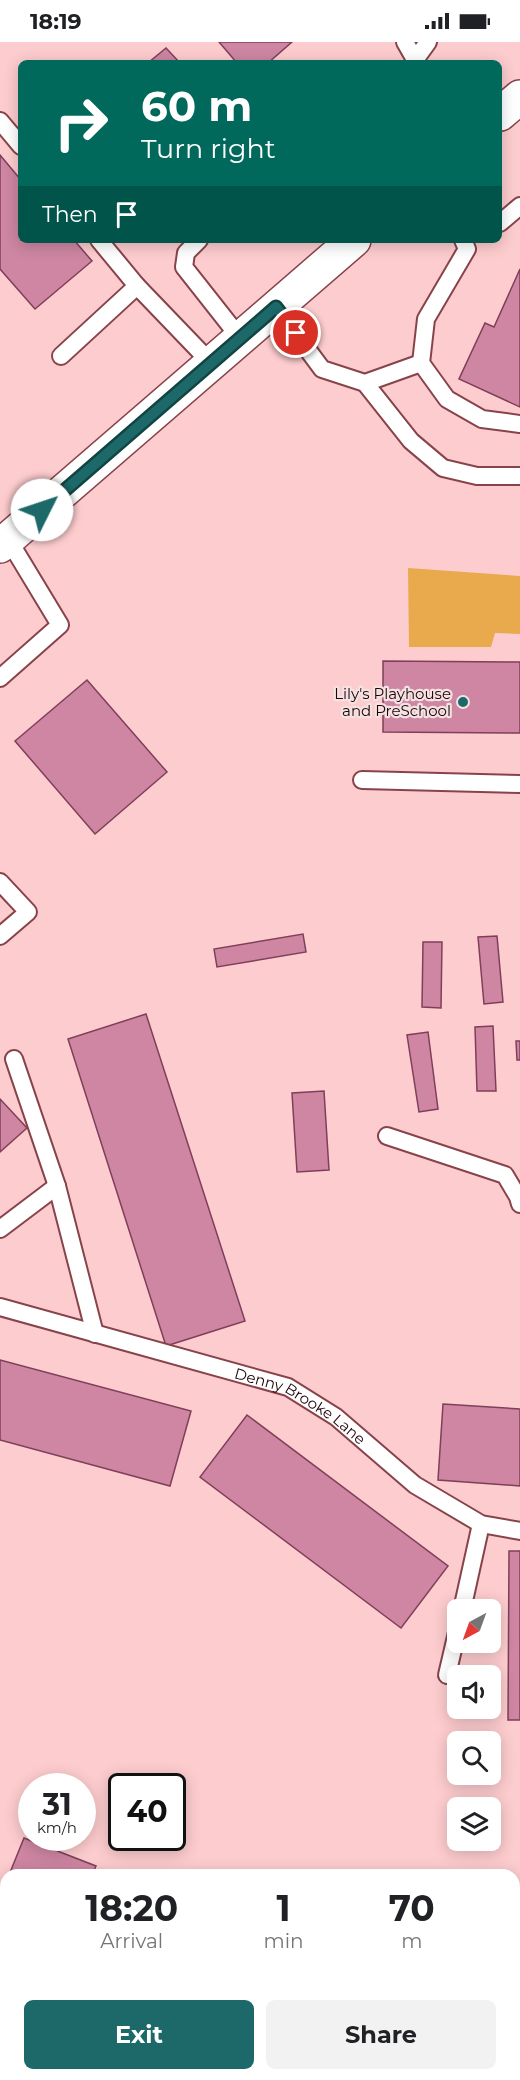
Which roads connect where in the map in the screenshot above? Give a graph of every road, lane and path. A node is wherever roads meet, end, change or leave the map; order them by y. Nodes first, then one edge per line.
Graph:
1 (405, 42) edge
2 (428, 42) edge
3 (415, 60) edge
4 (417, 60) edge
5 (520, 96) edge
6 (502, 112) edge
7 (0, 121) edge
8 (18, 142) edge
9 (520, 206) edge
10 (502, 221) edge
11 (101, 243) edge
12 (196, 243) edge
13 (351, 243) edge
14 (470, 243) edge
15 (137, 286) junction
16 (276, 307) junction
17 (240, 338) junction
18 (61, 356) dead end
19 (211, 363) junction
20 (421, 363) junction
21 (365, 383) junction
22 (520, 424) edge
23 (520, 476) edge
24 (4, 542) edge
25 (0, 678) edge
26 (362, 780) dead end
27 (520, 784) edge
28 (0, 882) edge
29 (0, 936) edge
30 (14, 1059) dead end
31 (387, 1136) dead end
32 (513, 1176) edge
33 (57, 1186) junction
34 (520, 1204) edge
35 (0, 1229) edge
36 (0, 1307) edge
37 (95, 1334) junction
38 (481, 1524) junction
39 (520, 1531) edge
40 (464, 1599) edge

1 - 3 lane
2 - 4 lane
5 - 6 street
7 - 8 lane
9 - 10 lane
11 - 15 lane
12 - 17 lane
13 - 16 street
14 - 20 lane
15 - 18 lane
15 - 19 lane
16 - 17 street
16 - 21 lane
17 - 19 street
19 - 24 street
20 - 21 lane
20 - 22 lane
21 - 23 lane
24 - 25 lane
26 - 27 lane
28 - 29 lane
30 - 33 lane
31 - 32 lane
32 - 34 lane
33 - 35 lane
33 - 37 lane
36 - 37 lane, Denny Brooke Lane
37 - 38 lane, Denny Brooke Lane
38 - 39 lane, Denny Brooke Lane
38 - 40 lane

